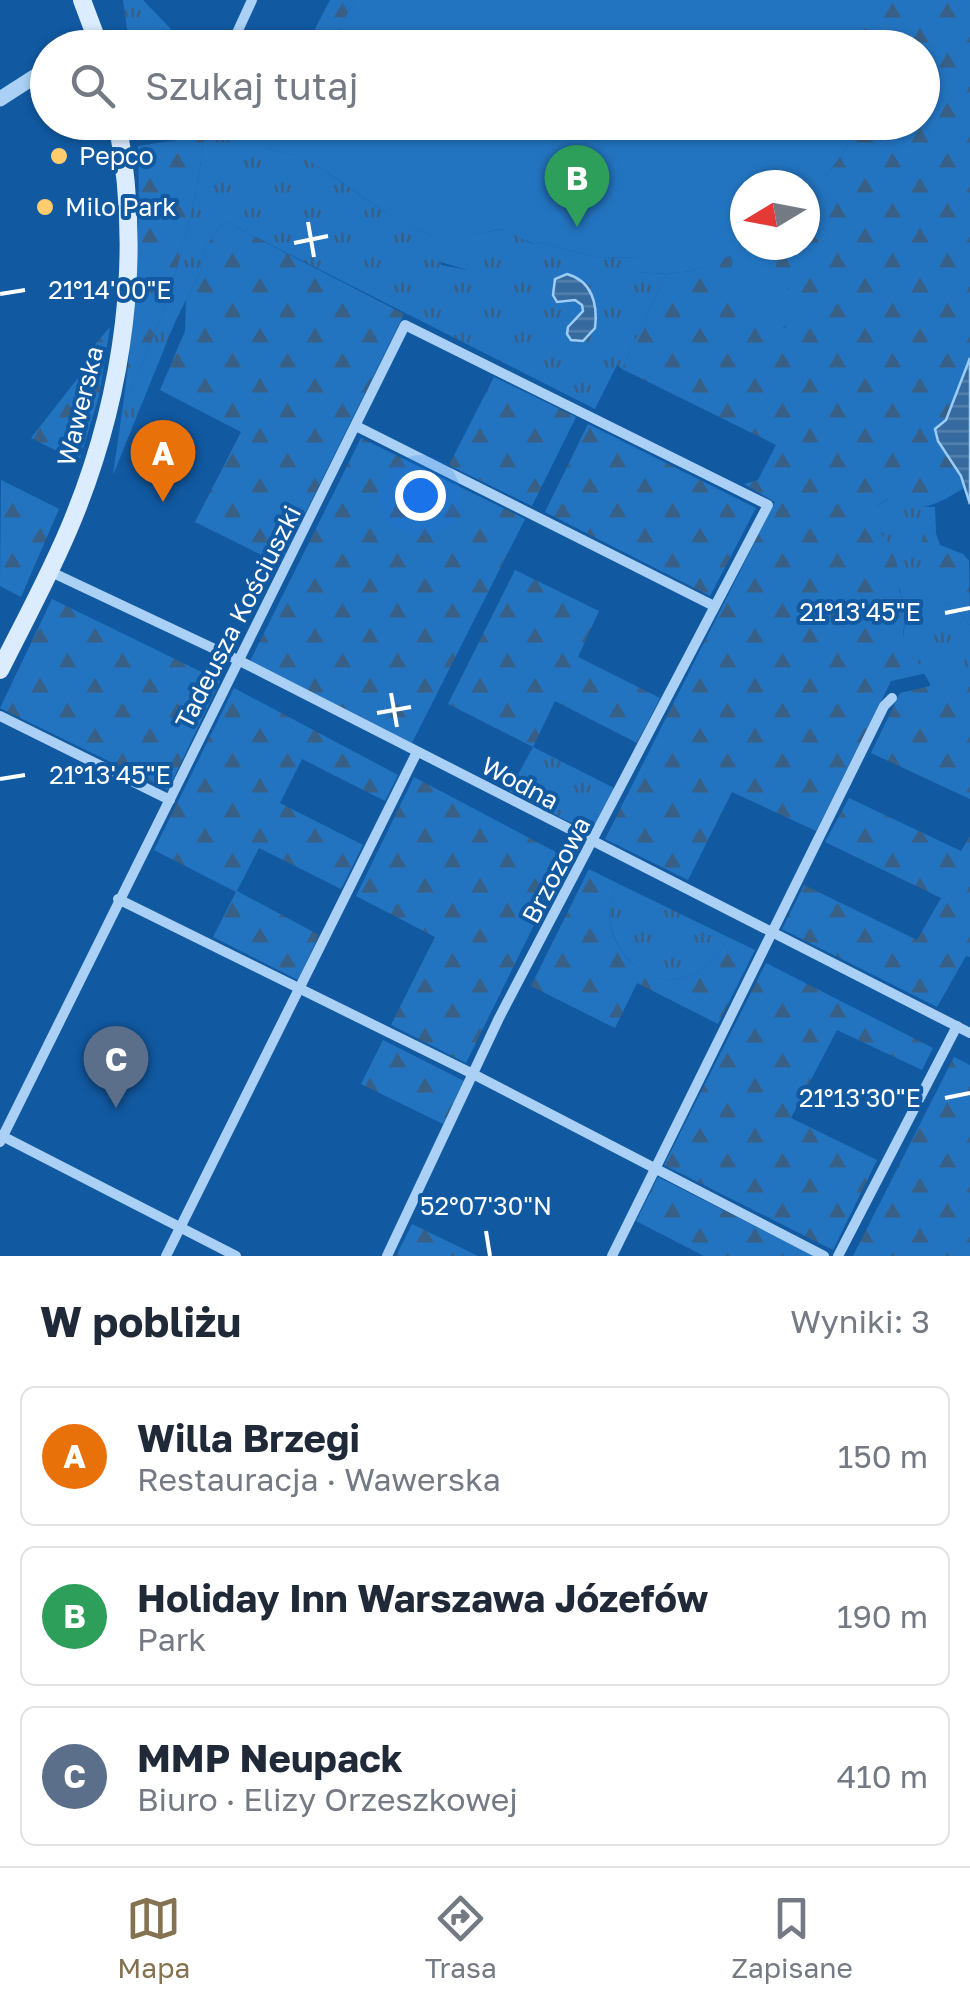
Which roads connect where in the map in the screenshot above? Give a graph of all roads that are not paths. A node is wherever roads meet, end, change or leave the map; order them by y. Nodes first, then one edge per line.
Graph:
1 (82, 0) edge
2 (252, 0) edge
3 (93, 30) edge
4 (238, 30) edge
5 (30, 79) edge
6 (0, 98) edge
7 (120, 140) edge
8 (356, 426) junction
9 (768, 505) joint
10 (49, 572) junction
11 (714, 606) junction
12 (238, 660) junction
13 (0, 670) edge
14 (892, 698) dead end
15 (0, 716) edge
16 (417, 752) junction
17 (170, 800) junction
18 (593, 844) junction
19 (118, 899) junction
20 (772, 932) junction
21 (301, 990) junction
22 (957, 1026) junction
23 (970, 1033) edge
24 (474, 1076) junction
25 (1, 1138) edge
26 (656, 1169) junction
27 (180, 1228) junction
28 (166, 1256) edge
29 (236, 1256) edge
30 (387, 1256) edge
31 (612, 1256) edge
32 (824, 1256) edge
33 (838, 1256) edge

1 - 3 main road
2 - 4 street
5 - 6 street
7 - 10 main road, Wawerska
8 - 9 street, Tadeusza Kościuszki
8 - 11 street
8 - 12 street, Tadeusza Kościuszki
9 - 11 street, Brzozowa
10 - 12 street, Wodna
10 - 13 main road, Wawerska
11 - 18 street, Brzozowa
12 - 16 street, Wodna
12 - 17 street, Tadeusza Kościuszki
14 - 20 street
15 - 17 street
16 - 18 street, Wodna
16 - 21 street
17 - 19 street, Tadeusza Kościuszki
18 - 20 street, Wodna
18 - 24 street, Brzozowa
19 - 21 street
19 - 25 street, Tadeusza Kościuszki
20 - 22 street, Wodna
20 - 26 street
21 - 24 street
21 - 27 street
22 - 23 street, Wodna
22 - 33 street
24 - 26 street
24 - 30 street, Brzozowa
25 - 27 street
26 - 31 street
26 - 32 street
27 - 28 street
27 - 29 street

